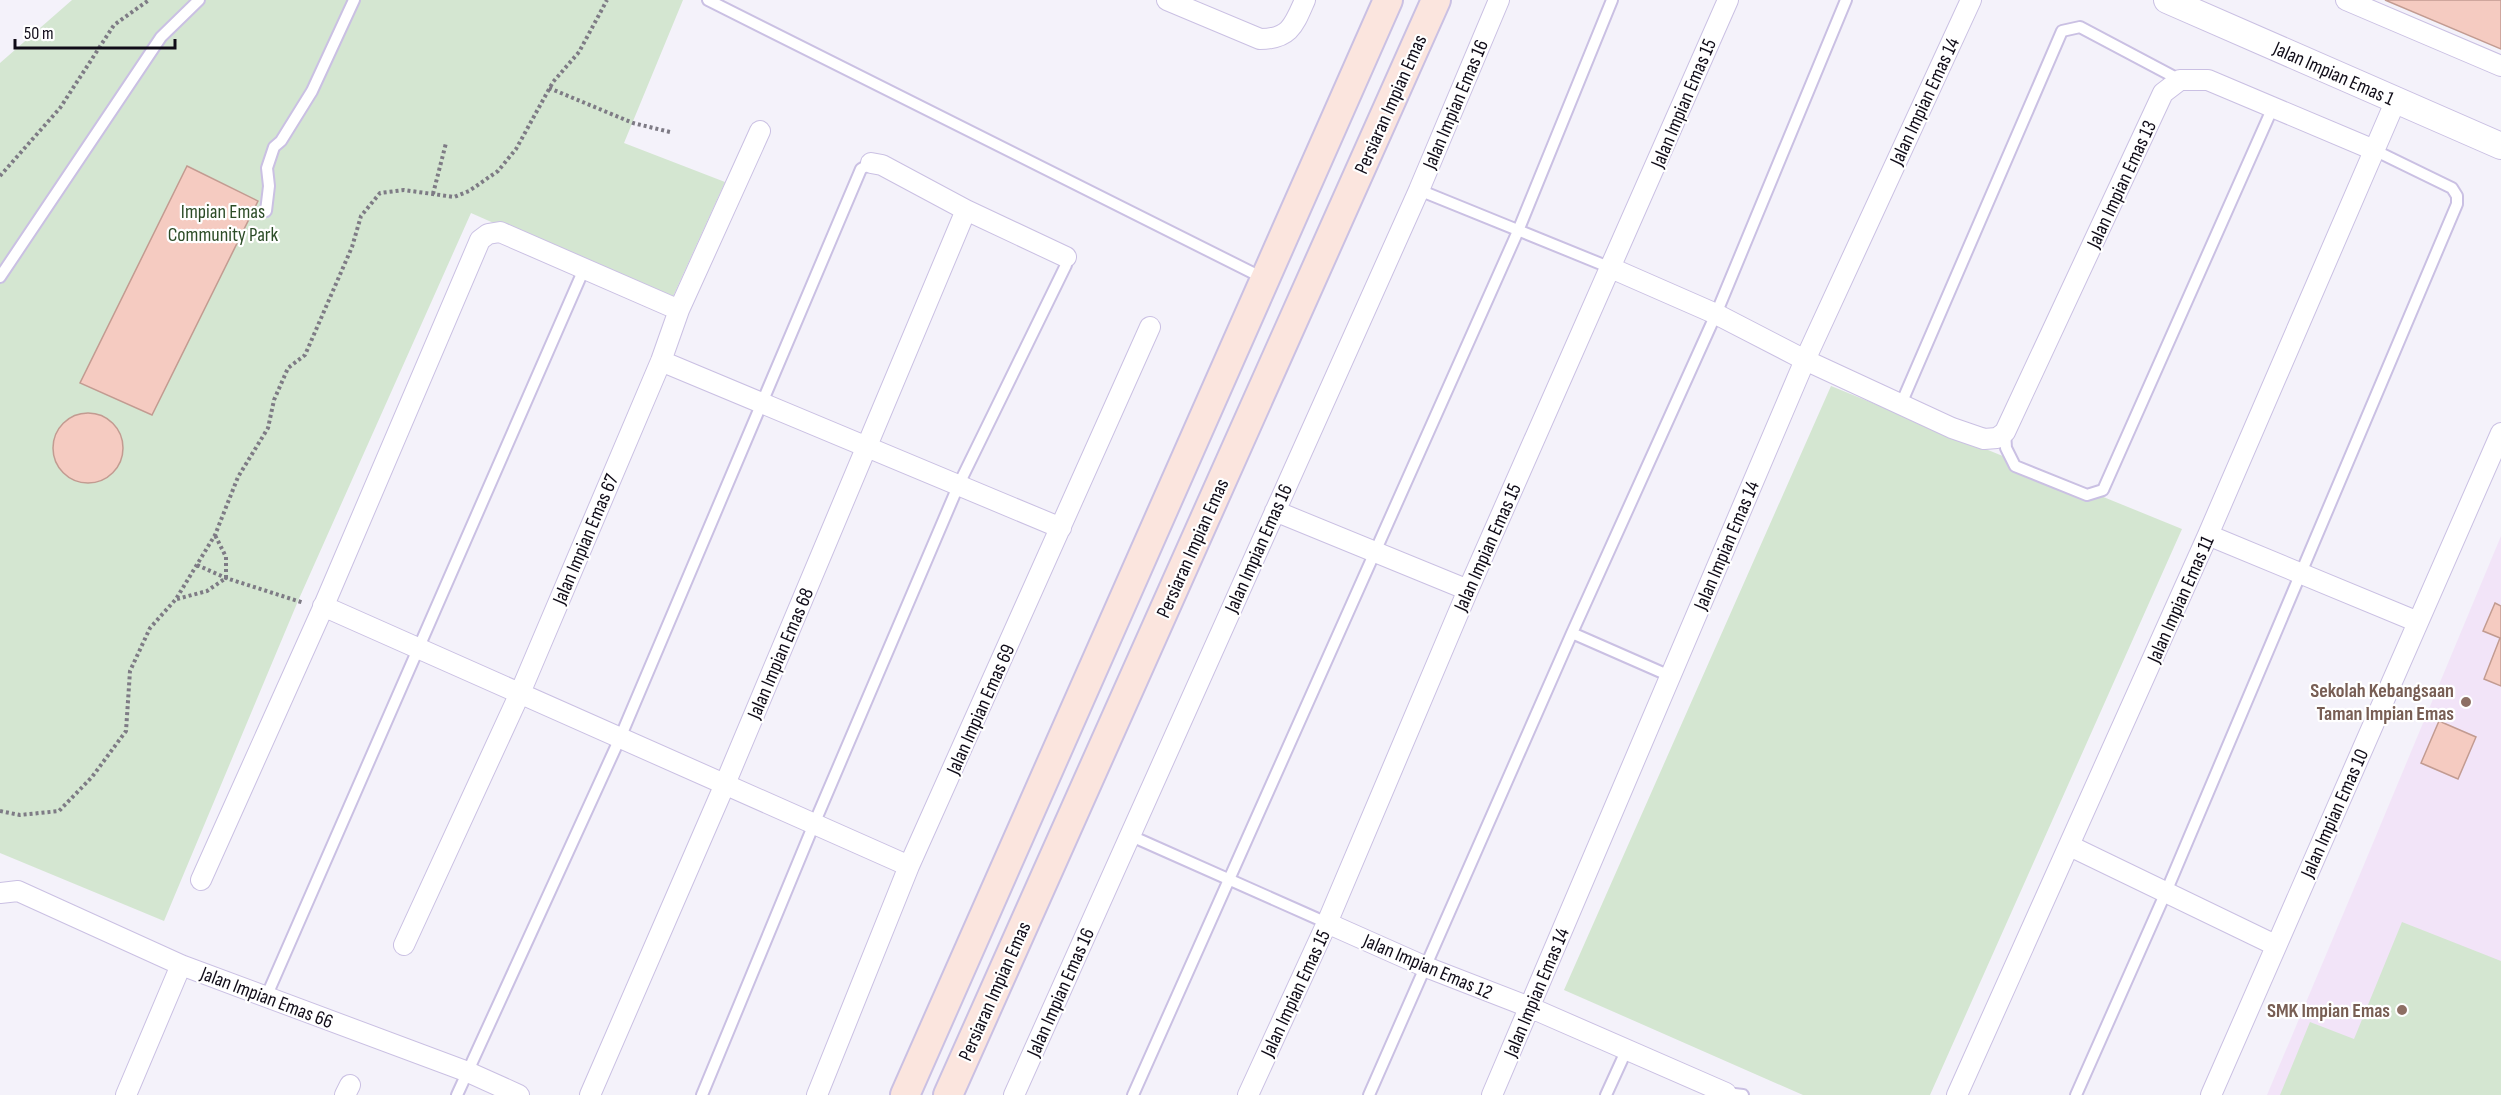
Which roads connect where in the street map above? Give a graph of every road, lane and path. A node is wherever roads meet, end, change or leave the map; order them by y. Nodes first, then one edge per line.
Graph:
1 (149, 0) edge
2 (199, 0) edge
3 (354, 0) edge
4 (607, 0) edge
5 (708, 0) edge
6 (1167, 0) edge
7 (1305, 0) edge
8 (1388, 0) edge
9 (1436, 0) edge
10 (1499, 0) edge
11 (1612, 0) edge
12 (1728, 0) edge
13 (1846, 0) edge
14 (1971, 0) edge
15 (2167, 0) edge
16 (2346, 0) edge
17 (2501, 66) edge
18 (2180, 80) junction
19 (549, 88) junction
20 (2396, 100) junction
21 (2273, 107) junction
22 (760, 131) dead end
23 (670, 132) dead end
24 (446, 143) dead end
25 (2501, 146) edge
26 (2374, 150) junction
27 (871, 163) joint
28 (0, 176) edge
29 (1419, 190) junction
30 (434, 194) junction
31 (966, 210) junction
32 (266, 211) dead end
33 (1518, 231) junction
34 (1066, 257) joint
35 (1611, 268) junction
36 (584, 269) junction
37 (0, 277) edge
38 (1265, 279) junction
39 (679, 310) junction
40 (1716, 314) junction
41 (1150, 327) dead end
42 (1804, 360) junction
43 (661, 361) junction
44 (762, 402) junction
45 (1901, 404) junction
46 (2005, 432) junction
47 (2501, 434) edge
48 (866, 446) junction
49 (959, 484) junction
50 (1275, 511) junction
51 (1061, 528) junction
52 (215, 535) junction
53 (2208, 535) junction
54 (1376, 552) junction
55 (197, 565) junction
56 (2300, 573) junction
57 (226, 578) junction
58 (1468, 590) junction
59 (176, 599) junction
60 (323, 608) junction
61 (2418, 622) junction
62 (1572, 633) junction
63 (419, 648) junction
64 (1670, 676) junction
65 (520, 693) junction
66 (620, 738) junction
67 (725, 784) junction
68 (0, 811) edge
69 (814, 824) junction
70 (1129, 835) junction
71 (2070, 846) junction
72 (909, 866) junction
73 (1229, 879) junction
74 (201, 880) dead end
75 (9, 892) edge
76 (2166, 892) junction
77 (1327, 923) junction
78 (404, 945) dead end
79 (2275, 945) junction
80 (181, 964) junction
81 (1426, 968) junction
82 (267, 995) junction
83 (1529, 1007) junction
84 (1627, 1049) junction
85 (468, 1072) junction
86 (1731, 1094) edge
87 (126, 1095) edge
88 (457, 1095) edge
89 (519, 1095) edge
90 (590, 1095) edge
91 (702, 1095) edge
92 (817, 1095) edge
93 (905, 1095) edge
94 (948, 1095) edge
95 (1014, 1095) edge
96 (1133, 1095) edge
97 (1248, 1095) edge
98 (1369, 1095) edge
99 (1492, 1095) edge
100 (1606, 1095) edge
101 (1957, 1095) edge
102 (2076, 1095) edge
103 (2211, 1095) edge

1 - 28 path
2 - 37 lane
3 - 32 lane
4 - 19 path
5 - 38 lane
6 - 7 street
8 - 38 main road, Persiaran Impian Emas
9 - 94 main road, Persiaran Impian Emas
10 - 29 street, Jalan Impian Emas 16
11 - 33 lane
12 - 35 street, Jalan Impian Emas 15
13 - 40 lane
14 - 42 street, Jalan Impian Emas 14
15 - 20 street, Jalan Impian Emas 1
16 - 17 street
18 - 21 street
18 - 45 lane
18 - 46 street, Jalan Impian Emas 13
19 - 23 path
19 - 30 path
20 - 25 street, Jalan Impian Emas 1
20 - 26 street, Jalan Impian Emas 11
21 - 26 street
21 - 46 lane
22 - 39 street, Jalan Impian Emas 67
24 - 30 path
26 - 53 street, Jalan Impian Emas 11
26 - 56 lane
27 - 31 street
27 - 44 lane
29 - 33 lane
29 - 50 street, Jalan Impian Emas 16
30 - 52 path
31 - 34 street
31 - 48 street, Jalan Impian Emas 68
33 - 35 lane
33 - 54 lane
34 - 49 lane
35 - 40 street
35 - 58 street, Jalan Impian Emas 15
36 - 39 street
36 - 60 street
36 - 63 lane
38 - 93 main road, Persiaran Impian Emas
39 - 43 street, Jalan Impian Emas 67
40 - 42 street
40 - 62 lane
41 - 51 street, Jalan Impian Emas 69
42 - 45 street
42 - 64 street, Jalan Impian Emas 14
43 - 44 street
43 - 65 street, Jalan Impian Emas 67
44 - 48 street
44 - 66 lane
45 - 46 street
47 - 61 street, Jalan Impian Emas 10
48 - 49 street
48 - 67 street, Jalan Impian Emas 68
49 - 51 street
49 - 69 lane
50 - 54 street
50 - 70 street, Jalan Impian Emas 16
51 - 72 street, Jalan Impian Emas 69
52 - 55 path
52 - 57 path
53 - 56 street
53 - 71 street, Jalan Impian Emas 11
54 - 58 street
54 - 73 lane
55 - 57 path
55 - 59 path
56 - 61 street
56 - 76 lane
57 - 59 path
57 - 60 path
58 - 77 street, Jalan Impian Emas 15
59 - 68 path
60 - 63 street
60 - 74 street
61 - 79 street, Jalan Impian Emas 10
62 - 64 lane
62 - 81 lane
63 - 65 street
63 - 82 lane
64 - 83 street, Jalan Impian Emas 14
65 - 66 street
65 - 78 street, Jalan Impian Emas 67
66 - 67 street
66 - 85 lane
67 - 69 street
67 - 90 street, Jalan Impian Emas 68
69 - 72 street
69 - 91 lane
70 - 73 lane, Jalan Impian Emas 12
70 - 95 street, Jalan Impian Emas 16
71 - 76 street
71 - 101 street, Jalan Impian Emas 11
72 - 92 street, Jalan Impian Emas 69
73 - 77 lane, Jalan Impian Emas 12
73 - 96 lane
75 - 80 street, Jalan Impian Emas 66
76 - 79 street
76 - 102 lane
77 - 81 street, Jalan Impian Emas 12
77 - 97 street, Jalan Impian Emas 15
79 - 103 street, Jalan Impian Emas 10
80 - 82 street, Jalan Impian Emas 66
80 - 87 street
81 - 83 street, Jalan Impian Emas 12
81 - 98 lane
82 - 85 street, Jalan Impian Emas 66
83 - 84 street, Jalan Impian Emas 12
83 - 99 street, Jalan Impian Emas 14
84 - 86 street, Jalan Impian Emas 12
84 - 100 lane
85 - 88 lane
85 - 89 street, Jalan Impian Emas 66

